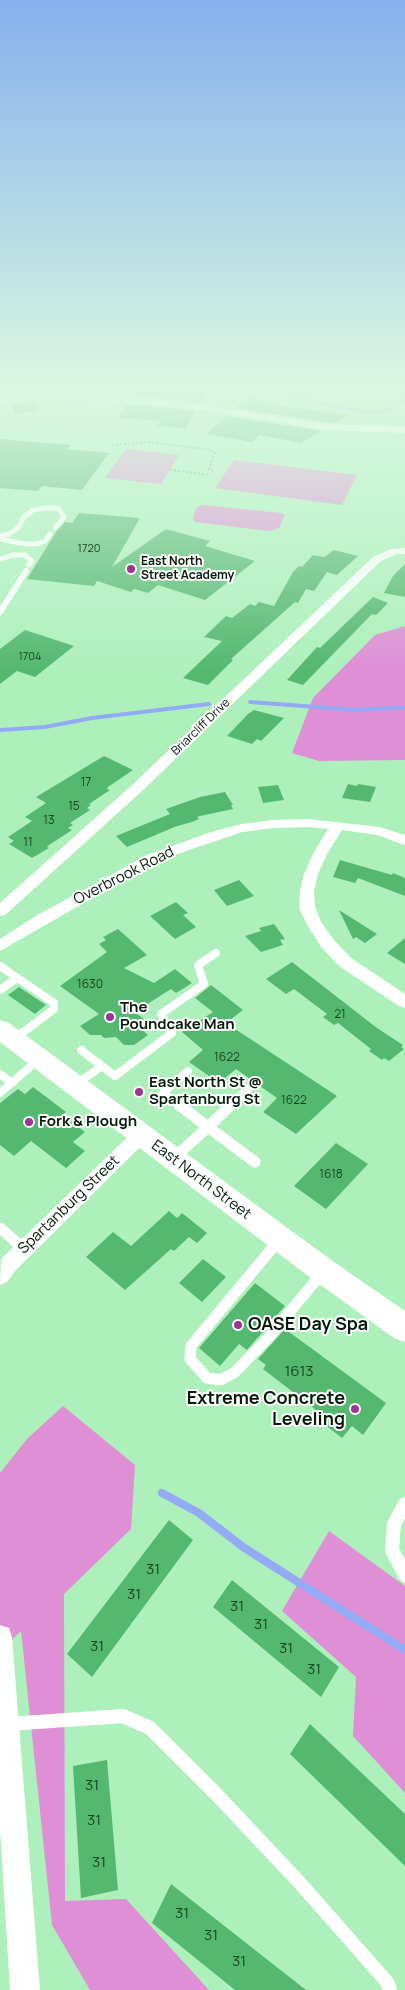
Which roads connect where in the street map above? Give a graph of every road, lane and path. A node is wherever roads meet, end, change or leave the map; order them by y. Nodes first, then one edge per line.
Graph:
1 (18, 528) junction
2 (55, 528) dead end
3 (50, 534) dead end
4 (0, 538) edge
5 (25, 544) junction
6 (405, 551) edge
7 (0, 559) edge
8 (0, 612) edge
9 (338, 826) junction
10 (405, 840) edge
11 (0, 911) edge
12 (0, 946) edge
13 (216, 953) dead end
14 (0, 966) edge
15 (17, 978) junction
16 (0, 990) edge
17 (405, 1002) edge
18 (5, 1035) edge
19 (81, 1050) dead end
20 (39, 1059) junction
21 (102, 1066) junction
22 (188, 1071) dead end
23 (0, 1074) edge
24 (12, 1083) junction
25 (75, 1086) junction
26 (248, 1089) dead end
27 (0, 1093) edge
28 (208, 1126) junction
29 (141, 1135) junction
30 (172, 1159) junction
31 (256, 1162) dead end
32 (0, 1228) edge
33 (280, 1239) junction
34 (24, 1249) junction
35 (324, 1271) junction
36 (0, 1276) edge
37 (405, 1328) edge
38 (405, 1504) edge
39 (405, 1575) edge
40 (0, 1637) edge
41 (6, 1724) junction
42 (25, 1990) edge
43 (390, 1990) edge

1 - 2 lane
1 - 4 lane
1 - 5 lane
3 - 5 lane
4 - 5 lane
6 - 11 street, Briarcliff Drive
7 - 8 lane
9 - 10 street, Overbrook Road
9 - 12 street, Overbrook Road
9 - 17 street
13 - 21 lane
14 - 15 lane
15 - 16 lane
15 - 18 lane
18 - 20 main road, East North Street
19 - 21 lane
20 - 24 lane
20 - 25 main road, East North Street
21 - 25 lane
22 - 28 lane
23 - 24 lane
24 - 27 lane
25 - 29 main road, East North Street
26 - 28 lane
28 - 30 lane
28 - 31 lane
29 - 30 main road, East North Street
29 - 34 street, Spartanburg Street
30 - 33 main road, East North Street
32 - 34 lane
33 - 35 main road, East North Street
33 - 35 lane
34 - 36 street, Spartanburg Street
35 - 37 main road, East North Street
38 - 39 lane
40 - 41 street
41 - 42 street
41 - 43 lane

